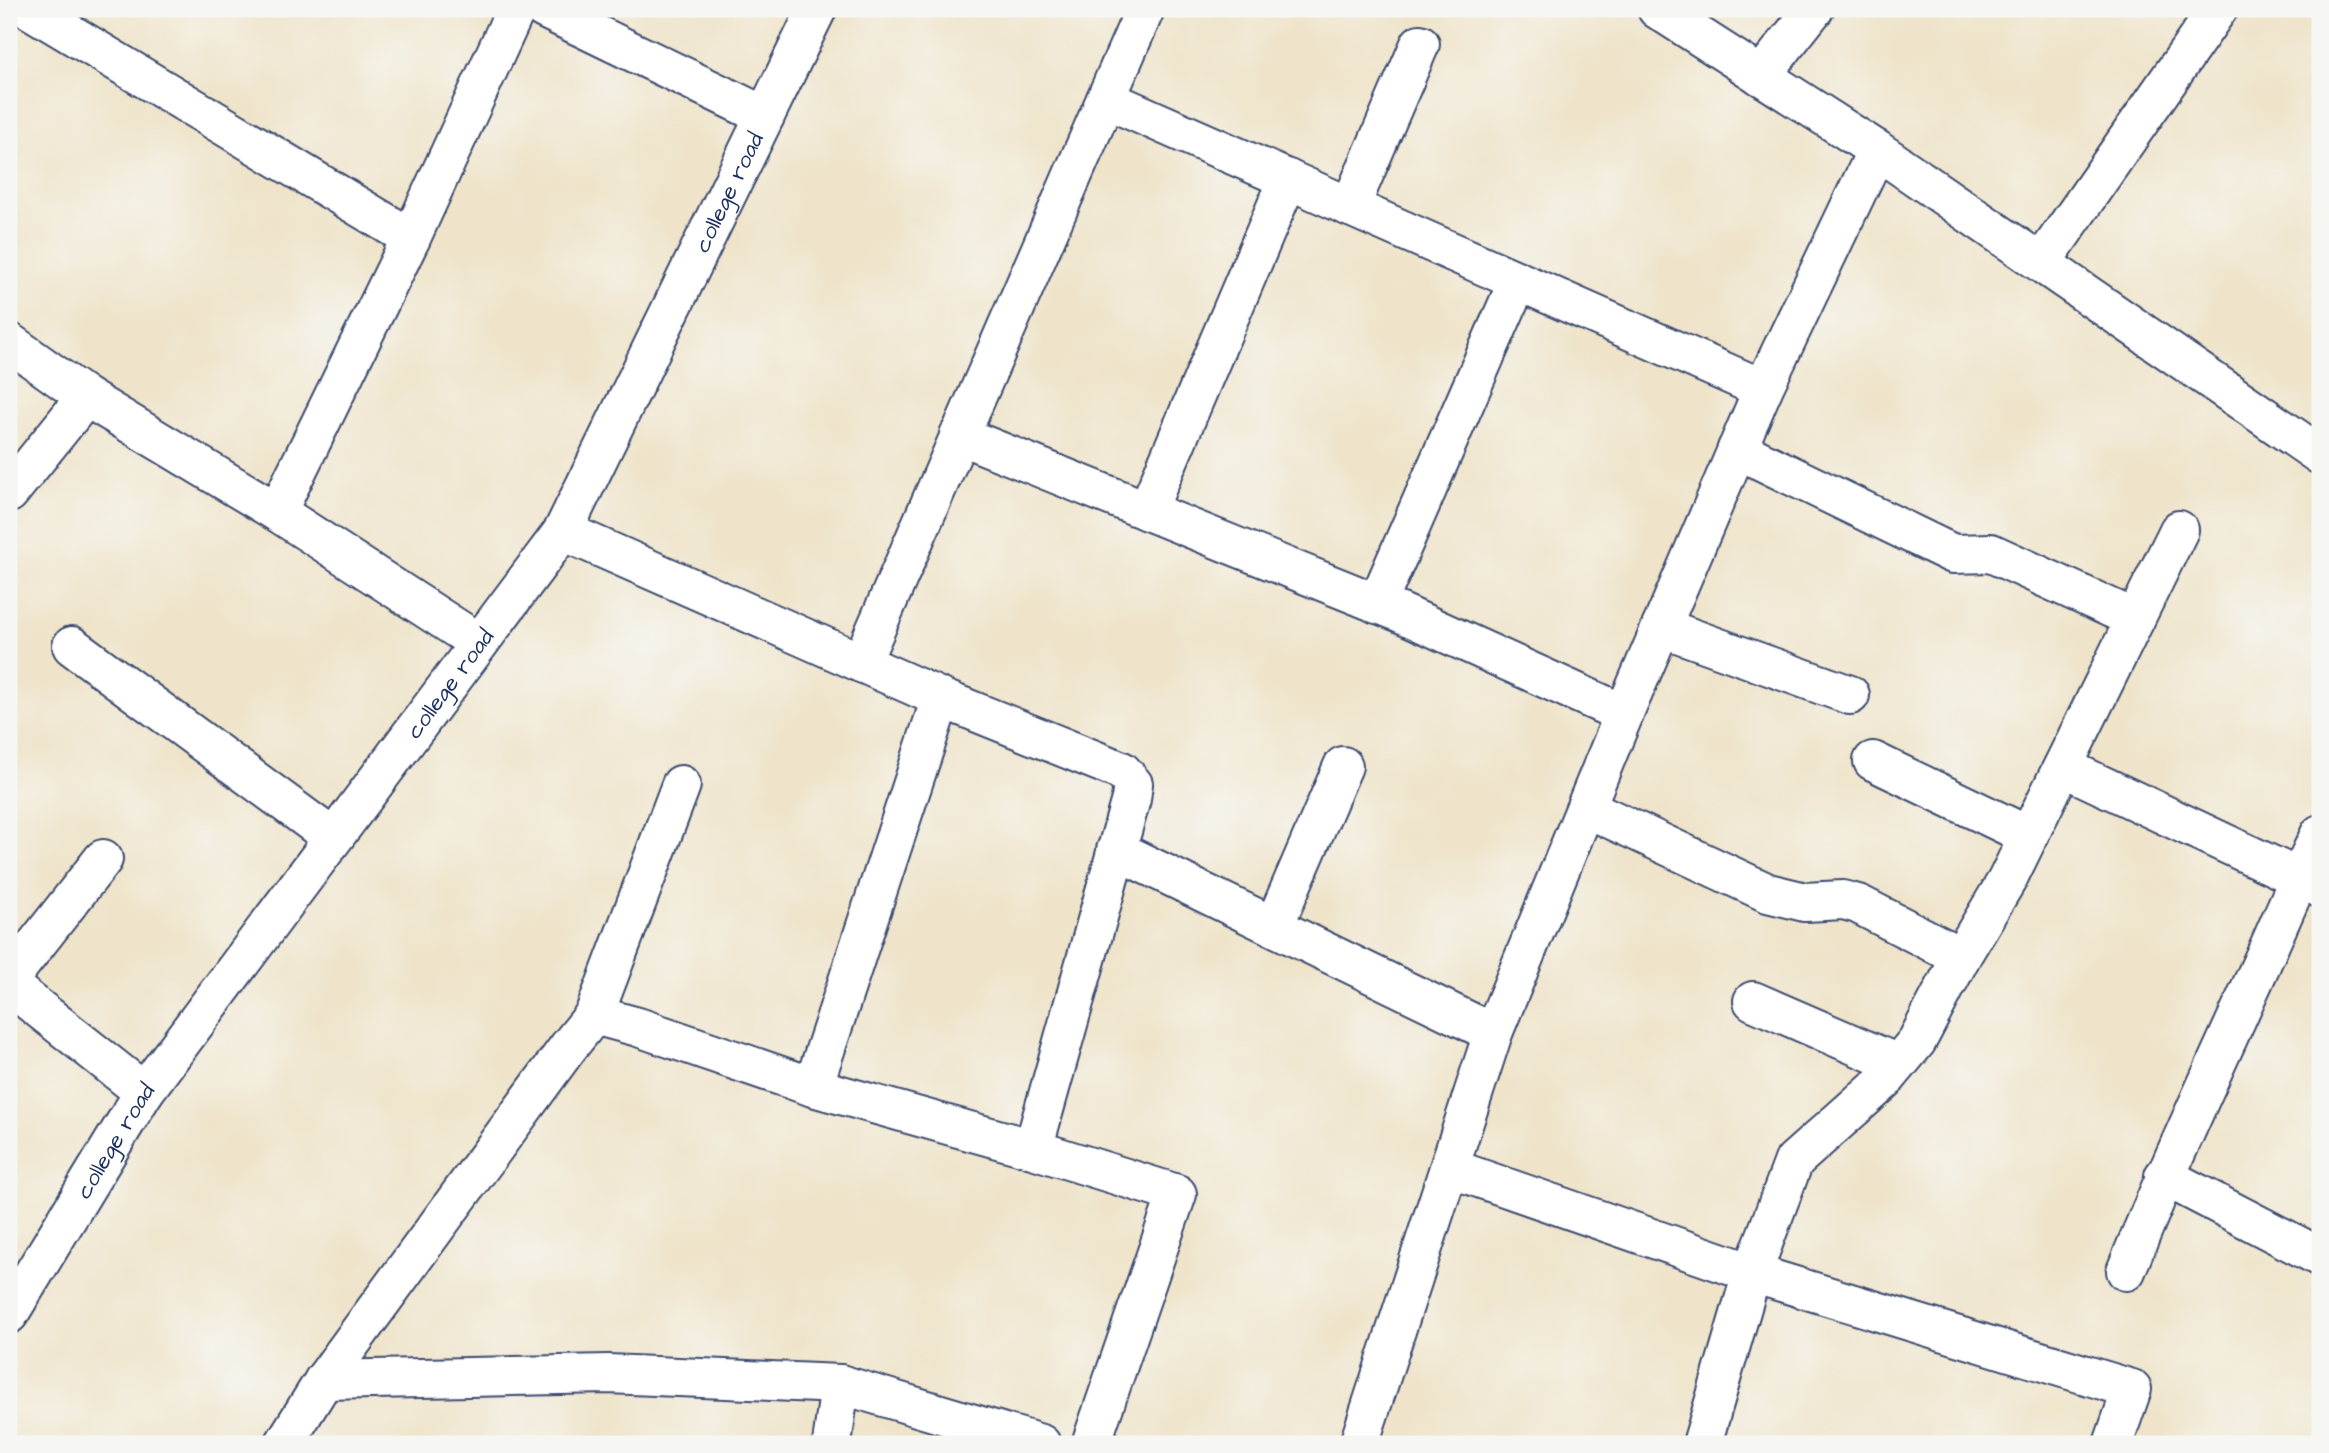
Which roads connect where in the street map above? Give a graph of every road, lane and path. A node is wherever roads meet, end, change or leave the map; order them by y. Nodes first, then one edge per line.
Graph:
1 (29, 9) edge
2 (516, 9) edge
3 (544, 9) edge
4 (817, 9) edge
5 (1145, 9) edge
6 (1657, 9) edge
7 (1814, 9) edge
8 (2217, 9) edge
9 (1420, 44) dead end
10 (1761, 76) junction
11 (1106, 99) junction
12 (765, 116) junction
13 (1877, 150) junction
14 (1288, 179) junction
15 (1350, 207) junction
16 (411, 238) junction
17 (2042, 262) junction
18 (1518, 282) junction
19 (9, 342) edge
20 (1763, 389) junction
21 (86, 397) junction
22 (959, 435) junction
23 (1737, 449) junction
24 (2320, 455) edge
25 (9, 493) edge
26 (1147, 511) junction
27 (277, 512) junction
28 (2179, 530) dead end
29 (563, 531) junction
30 (1377, 604) junction
31 (2135, 619) junction
32 (1661, 626) junction
33 (479, 643) junction
34 (72, 646) dead end
35 (861, 663) junction
36 (1850, 695) dead end
37 (940, 698) junction
38 (1624, 713) junction
39 (1874, 761) dead end
40 (1343, 766) dead end
41 (2063, 767) junction
42 (681, 785) dead end
43 (1587, 808) junction
44 (2320, 834) edge
45 (2029, 836) junction
46 (333, 838) junction
47 (1116, 849) junction
48 (103, 859) dead end
49 (2310, 883) edge
50 (1274, 926) junction
51 (1961, 957) junction
52 (9, 979) edge
53 (9, 985) edge
54 (1753, 1001) dead end
55 (594, 1015) junction
56 (1493, 1033) junction
57 (1898, 1064) junction
58 (813, 1087) junction
59 (144, 1092) junction
60 (1033, 1149) junction
61 (1450, 1168) junction
62 (2164, 1176) junction
63 (2320, 1257) edge
64 (2126, 1271) dead end
65 (1752, 1273) junction
66 (9, 1314) edge
67 (324, 1380) junction
68 (840, 1384) junction
69 (284, 1444) edge
70 (832, 1444) edge
71 (1041, 1444) edge
72 (1091, 1444) edge
73 (1359, 1444) edge
74 (1702, 1444) edge
75 (2113, 1444) edge

1 - 16 street
2 - 16 street
3 - 12 street
4 - 12 street, college road
5 - 11 street
6 - 10 street
7 - 10 street
8 - 17 street
9 - 15 street
10 - 13 street
11 - 14 street
11 - 22 street
12 - 29 street, college road
13 - 17 street
13 - 20 street
14 - 15 street
14 - 26 street
15 - 18 street
16 - 27 street
17 - 24 street
18 - 20 street
18 - 30 street
19 - 21 street
20 - 23 street
21 - 25 street
21 - 27 street
22 - 26 street
22 - 35 street
23 - 31 street
23 - 32 street
26 - 30 street
27 - 33 street
28 - 31 street
29 - 33 street, college road
29 - 35 street
30 - 38 street
31 - 41 street
32 - 36 street
32 - 38 street
33 - 46 street, college road
34 - 46 street
35 - 37 street
37 - 47 street
37 - 58 street
38 - 43 street
39 - 45 street
40 - 50 street
41 - 45 street
41 - 49 street
42 - 55 street
43 - 51 street
43 - 56 street
44 - 49 street
45 - 51 street
46 - 59 street, college road
47 - 50 street
47 - 60 street
48 - 52 street
49 - 62 street
50 - 56 street
51 - 57 street
53 - 59 street
54 - 57 street
55 - 58 street
55 - 67 street
56 - 61 street
57 - 65 street
58 - 60 street
59 - 66 street, college road
60 - 72 street
61 - 65 street
61 - 73 street
62 - 63 street
62 - 64 street
65 - 74 street
65 - 75 street
67 - 68 street
67 - 69 street
68 - 70 street
68 - 71 street

